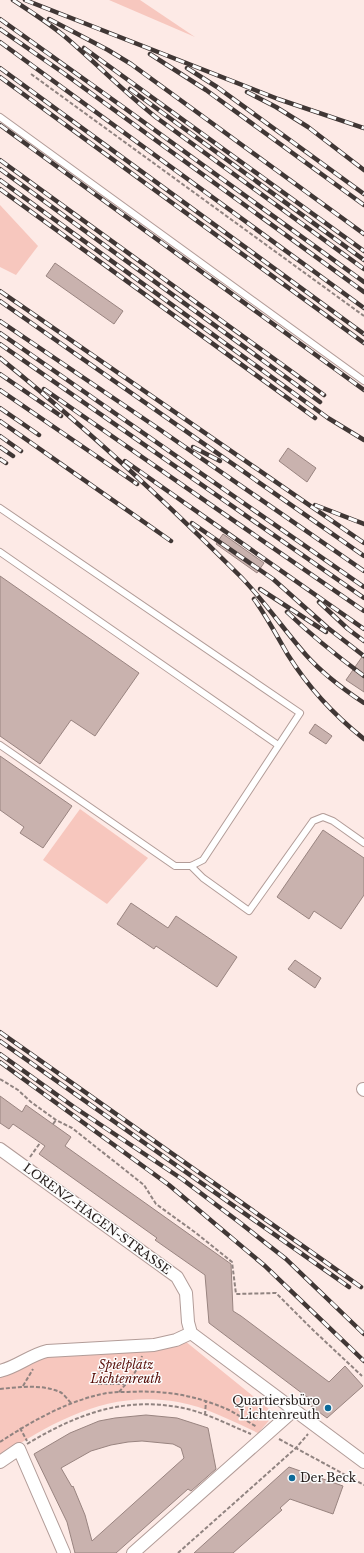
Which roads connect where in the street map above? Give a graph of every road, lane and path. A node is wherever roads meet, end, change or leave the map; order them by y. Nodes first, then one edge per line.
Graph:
1 (31, 74) dead end
2 (0, 117) edge
3 (364, 316) edge
4 (364, 381) edge
5 (0, 508) edge
6 (0, 552) edge
7 (0, 745) edge
8 (278, 745) junction
9 (364, 843) edge
10 (191, 866) junction
11 (0, 1079) edge
12 (56, 1120) junction
13 (53, 1124) dead end
14 (40, 1143) dead end
15 (0, 1149) edge
16 (30, 1157) dead end
17 (191, 1333) junction
18 (144, 1345) junction
19 (140, 1363) junction
20 (0, 1371) edge
21 (362, 1376) dead end
22 (126, 1384) junction
23 (0, 1389) edge
24 (118, 1392) junction
25 (206, 1401) junction
26 (71, 1403) junction
27 (293, 1411) junction
28 (205, 1415) junction
29 (315, 1426) junction
30 (20, 1428) junction
31 (265, 1436) junction
32 (0, 1442) edge
33 (23, 1446) junction
34 (296, 1448) junction
35 (0, 1462) edge
36 (364, 1462) edge
37 (364, 1485) edge
38 (64, 1553) edge
39 (133, 1553) edge
40 (178, 1553) edge

1 - 3 path
2 - 4 lane
5 - 8 lane
6 - 8 lane
7 - 10 lane
8 - 10 lane
9 - 10 lane
11 - 12 path
12 - 13 path
12 - 21 path
14 - 16 path
15 - 17 street, LORENZ-HAGEN-STRASSE
17 - 18 street
17 - 27 street
18 - 19 path
18 - 20 street
19 - 22 path
19 - 22 path
22 - 24 path
23 - 26 path
24 - 25 path
24 - 26 path
25 - 28 path
25 - 31 path
26 - 30 path
27 - 29 street
27 - 31 street
28 - 31 path
28 - 33 path
29 - 34 path
29 - 36 street
30 - 32 path
30 - 33 path
31 - 34 path
31 - 39 street
33 - 35 street
33 - 38 street
34 - 37 path
34 - 40 path

